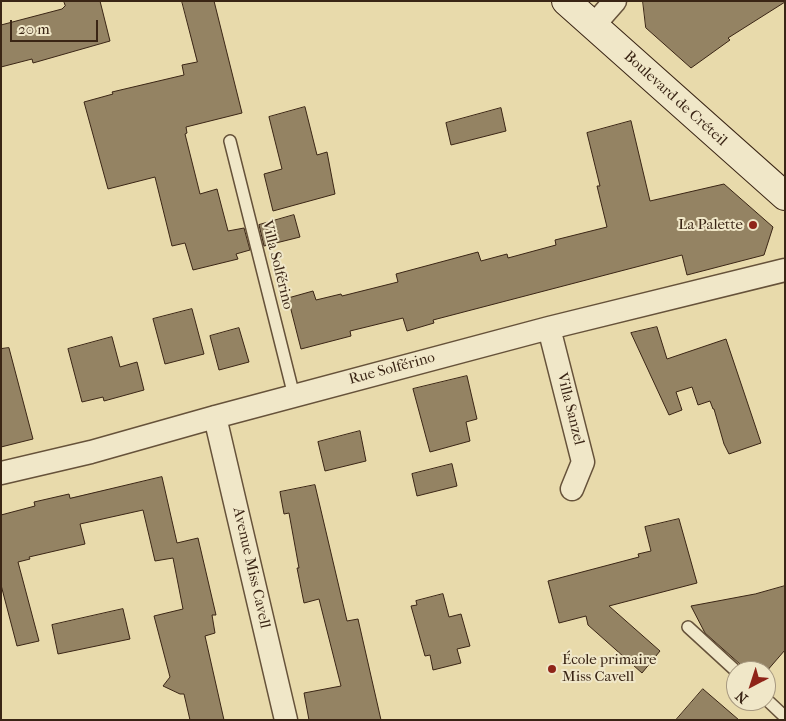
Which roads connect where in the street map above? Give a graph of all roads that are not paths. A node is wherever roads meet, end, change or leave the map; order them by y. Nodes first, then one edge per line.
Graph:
1 (566, 1) edge
2 (615, 1) edge
3 (593, 26) junction
4 (230, 141) dead end
5 (785, 196) edge
6 (785, 270) edge
7 (549, 328) junction
8 (294, 396) junction
9 (215, 417) junction
10 (1, 474) edge
11 (572, 489) dead end
12 (688, 627) dead end
13 (726, 663) edge
14 (286, 720) edge

1 - 3 main road, Boulevard de Créteil
2 - 3 street
3 - 5 main road, Boulevard de Créteil
4 - 8 lane, Villa Solférino
6 - 7 street, Rue Solférino
7 - 8 street, Rue Solférino
7 - 11 street, Villa Sanzel
8 - 9 street, Rue Solférino
9 - 10 street, Rue Solférino
9 - 14 street, Avenue Miss Cavell
12 - 13 lane

